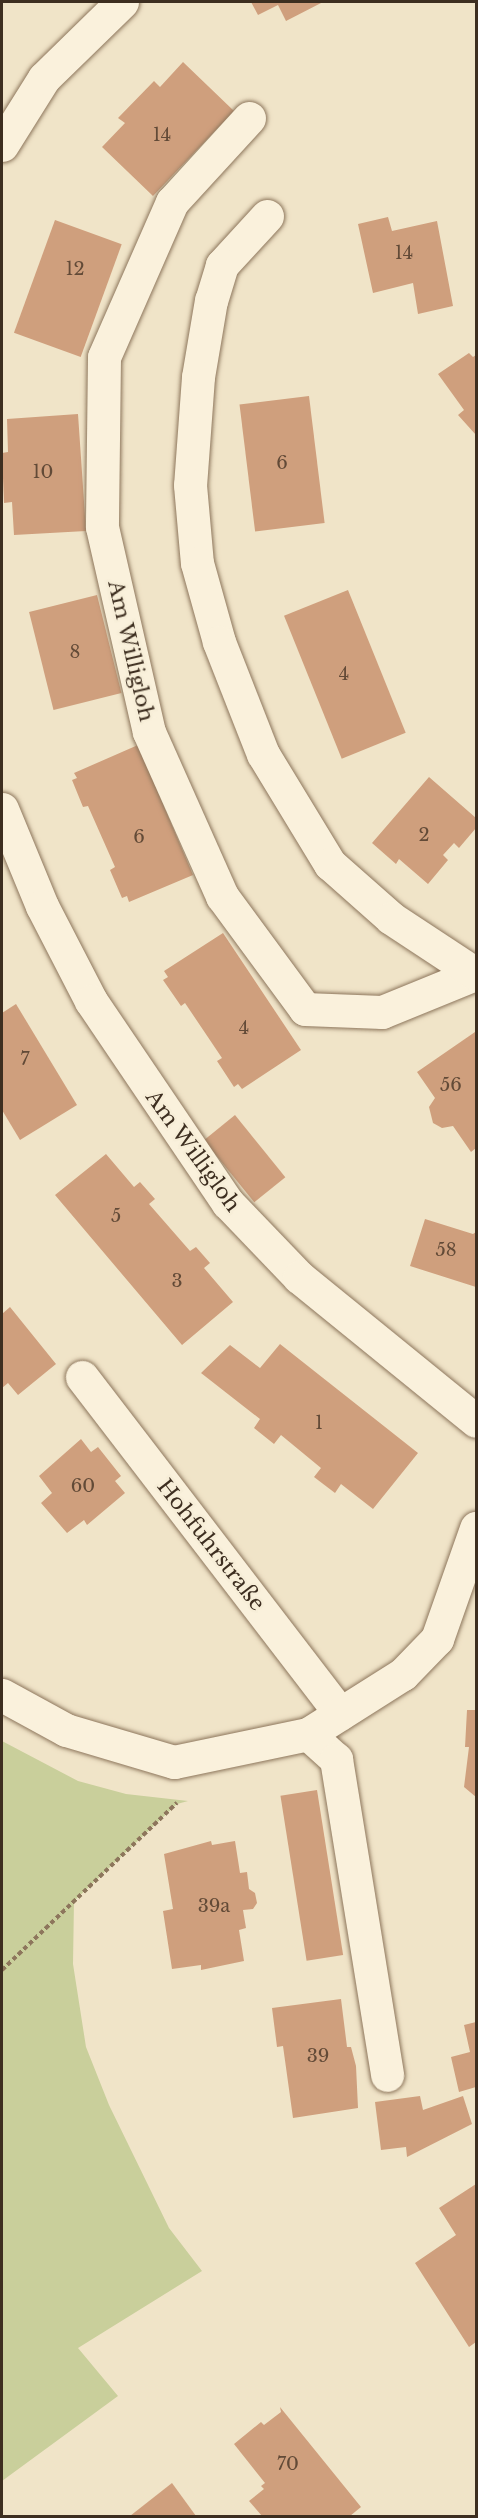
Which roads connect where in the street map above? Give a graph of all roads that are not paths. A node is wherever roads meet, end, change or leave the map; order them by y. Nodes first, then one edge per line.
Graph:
1 (122, 2) edge
2 (249, 118) dead end
3 (2, 145) edge
4 (267, 216) dead end
5 (2, 809) edge
6 (476, 974) edge
7 (82, 1377) dead end
8 (477, 1421) edge
9 (477, 1528) edge
10 (2, 1695) edge
11 (340, 1713) junction
12 (308, 1734) junction
13 (387, 2075) dead end

1 - 3 street
2 - 6 street, Am Willigloh
4 - 6 street
5 - 8 street, Am Willigloh
7 - 11 street, Hohfuhrstraße
9 - 11 street
10 - 12 street
11 - 12 street
12 - 13 street

